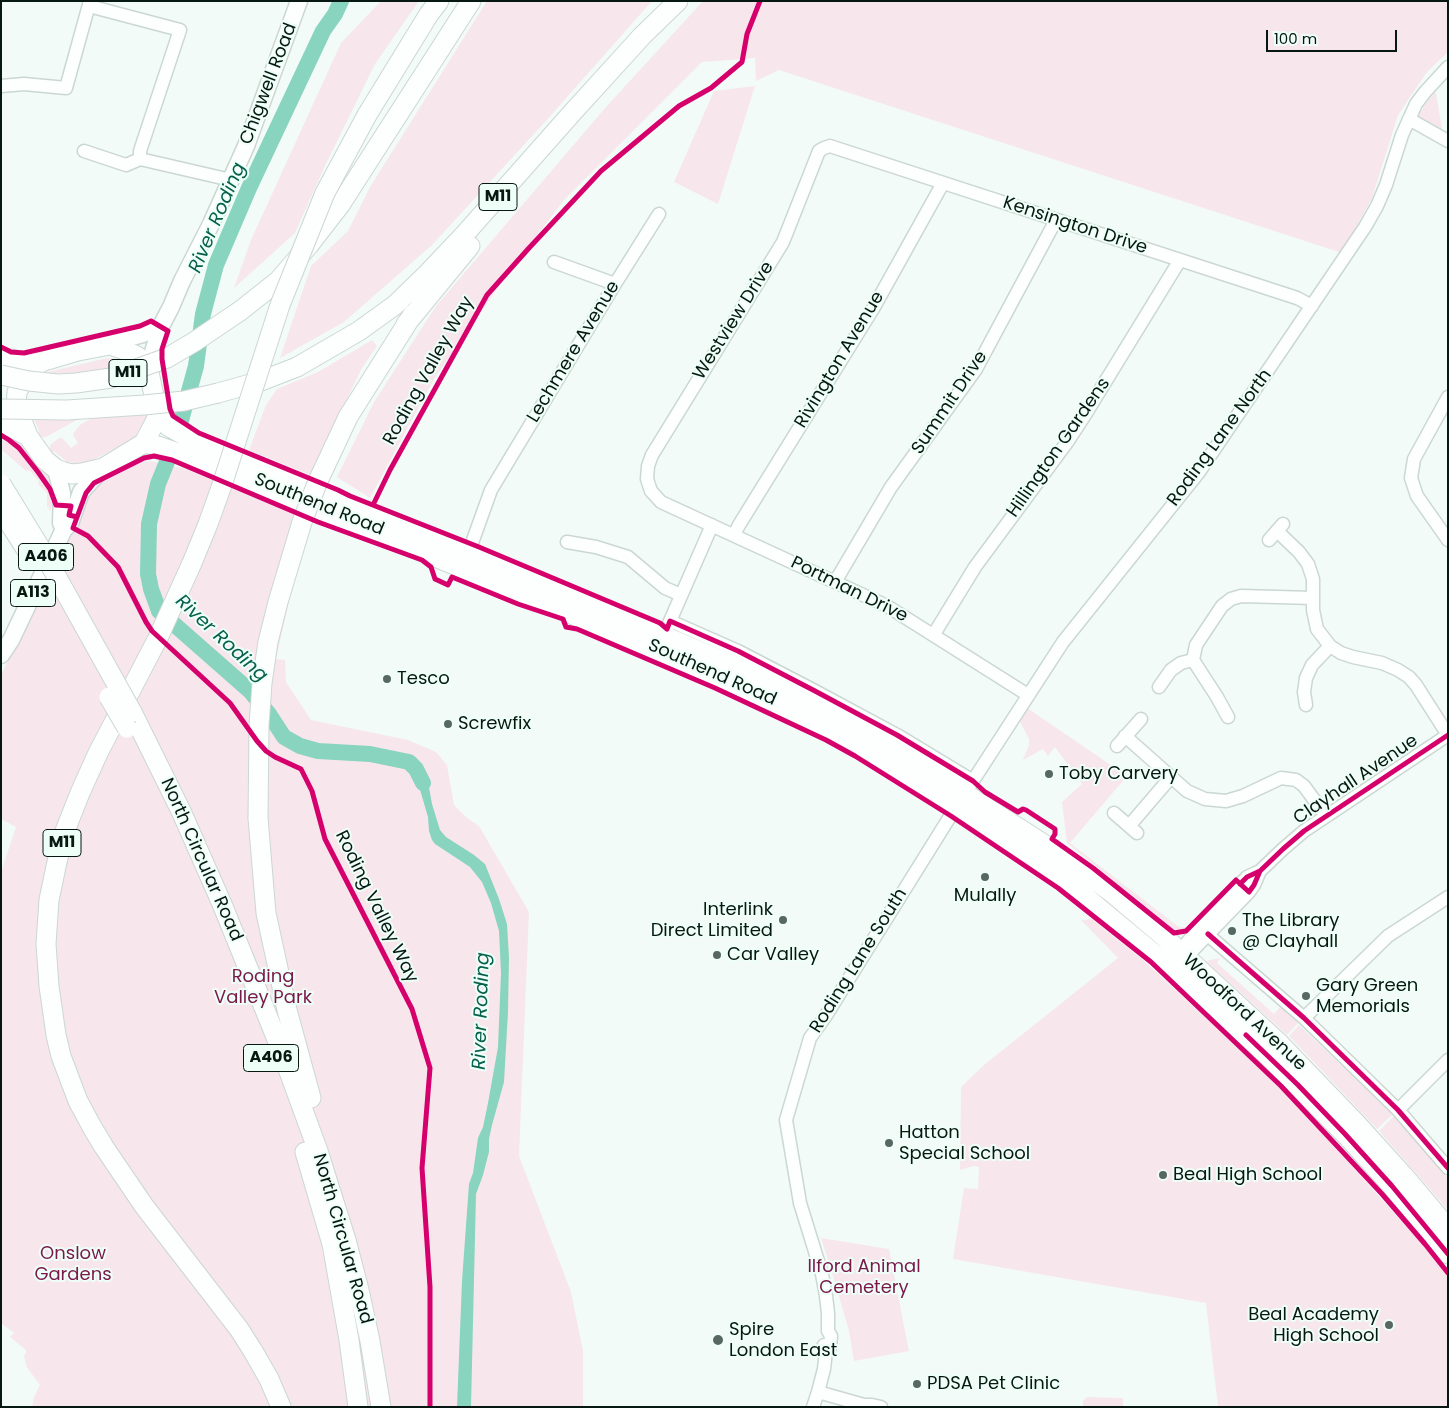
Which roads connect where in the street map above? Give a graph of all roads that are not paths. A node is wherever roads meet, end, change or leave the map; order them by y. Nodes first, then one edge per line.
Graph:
1 (300, 1) edge
2 (439, 1) edge
3 (470, 1) edge
4 (678, 1) edge
5 (685, 1) edge
6 (90, 4) edge
7 (1448, 67) edge
8 (1, 86) edge
9 (572, 113) junction
10 (1409, 119) junction
11 (1448, 141) edge
12 (836, 148) joint
13 (84, 152) dead end
14 (140, 159) junction
15 (231, 180) junction
16 (943, 182) junction
17 (659, 214) dead end
18 (1056, 220) junction
19 (1180, 260) junction
20 (554, 262) dead end
21 (615, 284) junction
22 (1312, 306) junction
23 (406, 324) junction
24 (160, 328) junction
25 (110, 345) junction
26 (1, 357) edge
27 (41, 362) junction
28 (148, 368) junction
29 (1, 375) edge
30 (1448, 397) edge
31 (1, 409) edge
32 (1, 425) edge
33 (28, 436) junction
34 (164, 436) junction
35 (103, 468) junction
36 (56, 469) junction
37 (1, 484) edge
38 (660, 502) joint
39 (1, 510) edge
40 (712, 525) junction
41 (64, 529) junction
42 (1276, 532) dead end
43 (734, 535) junction
44 (1448, 540) edge
45 (567, 542) dead end
46 (468, 554) junction
47 (835, 582) junction
48 (682, 595) junction
49 (1313, 598) junction
50 (667, 629) junction
51 (934, 634) junction
52 (1330, 646) junction
53 (1, 655) edge
54 (1193, 660) junction
55 (1159, 687) dead end
56 (1028, 695) junction
57 (1306, 705) dead end
58 (1228, 717) dead end
59 (1141, 719) dead end
60 (130, 720) junction
61 (1448, 735) edge
62 (1171, 778) junction
63 (965, 794) junction
64 (1114, 813) dead end
65 (1326, 816) junction
66 (1448, 897) edge
67 (1204, 930) junction
68 (1173, 958) junction
69 (1304, 1018) junction
70 (1448, 1060) edge
71 (1398, 1110) junction
72 (1448, 1168) edge
73 (331, 1191) junction
74 (1448, 1228) edge
75 (1448, 1254) edge
76 (818, 1392) junction
77 (864, 1406) edge
78 (281, 1407) edge
79 (358, 1407) edge
80 (381, 1407) edge
81 (813, 1407) edge
82 (882, 1407) edge

1 - 15 main road, Chigwell Road
2 - 78 highway, M11, bridge
3 - 29 highway, M11, bridge
4 - 9 highway, M11
5 - 23 highway, M11
6 - 8 street
6 - 14 street
7 - 10 street, Roding Lane North
9 - 23 highway, M11
9 - 31 highway, M11, bridge
10 - 11 street
10 - 22 street, Roding Lane North
12 - 16 street, Kensington Drive
12 - 38 street, Westview Drive
13 - 14 street
14 - 15 street
15 - 24 main road, Chigwell Road
16 - 18 street, Kensington Drive
16 - 43 street, Rivington Avenue
17 - 21 street, Lechmere Avenue
18 - 19 street, Kensington Drive
18 - 47 street, Summit Drive
19 - 22 street, Kensington Drive
19 - 51 street, Hillington Gardens
20 - 21 street
21 - 46 street, Lechmere Avenue
22 - 56 street, Roding Lane North
23 - 73 highway, M11, bridge
24 - 25 main road
24 - 28 main road, Chigwell Road
25 - 27 highway
25 - 28 highway
26 - 27 highway
27 - 33 highway
28 - 34 highway
30 - 44 street
32 - 33 highway
33 - 36 highway
34 - 35 highway, A113
34 - 46 highway, Southend Road
34 - 63 highway, Southend Road
35 - 36 highway, A113
35 - 41 main road, A113
36 - 41 main road
37 - 60 highway, North Circular Road / A406, bridge
38 - 40 street, Portman Drive
39 - 60 highway, North Circular Road / A406, bridge
40 - 43 street, Portman Drive
40 - 48 street
41 - 53 main road, A113
42 - 49 street
43 - 47 street, Portman Drive
45 - 48 street
46 - 50 highway, Southend Road
47 - 51 street, Portman Drive
48 - 50 street
49 - 52 street
49 - 54 street
50 - 63 highway, Southend Road
51 - 56 street, Portman Drive
52 - 57 street
52 - 61 street
54 - 55 street
54 - 58 street
56 - 63 street, Roding Lane North
59 - 62 street
60 - 73 highway, North Circular Road / A406
60 - 79 highway, North Circular Road / A406
61 - 65 street, Clayhall Avenue
62 - 64 street
62 - 65 street
63 - 68 highway, Woodford Avenue
63 - 76 street, Roding Lane South
65 - 67 street, Clayhall Avenue
66 - 69 street
67 - 68 street, Clayhall Avenue
67 - 69 street
68 - 74 highway, Woodford Avenue
68 - 75 highway, Woodford Avenue
69 - 71 street
70 - 71 street
71 - 72 street
73 - 80 highway, North Circular Road / A406
76 - 77 street
76 - 81 street, Roding Lane South
77 - 82 street

